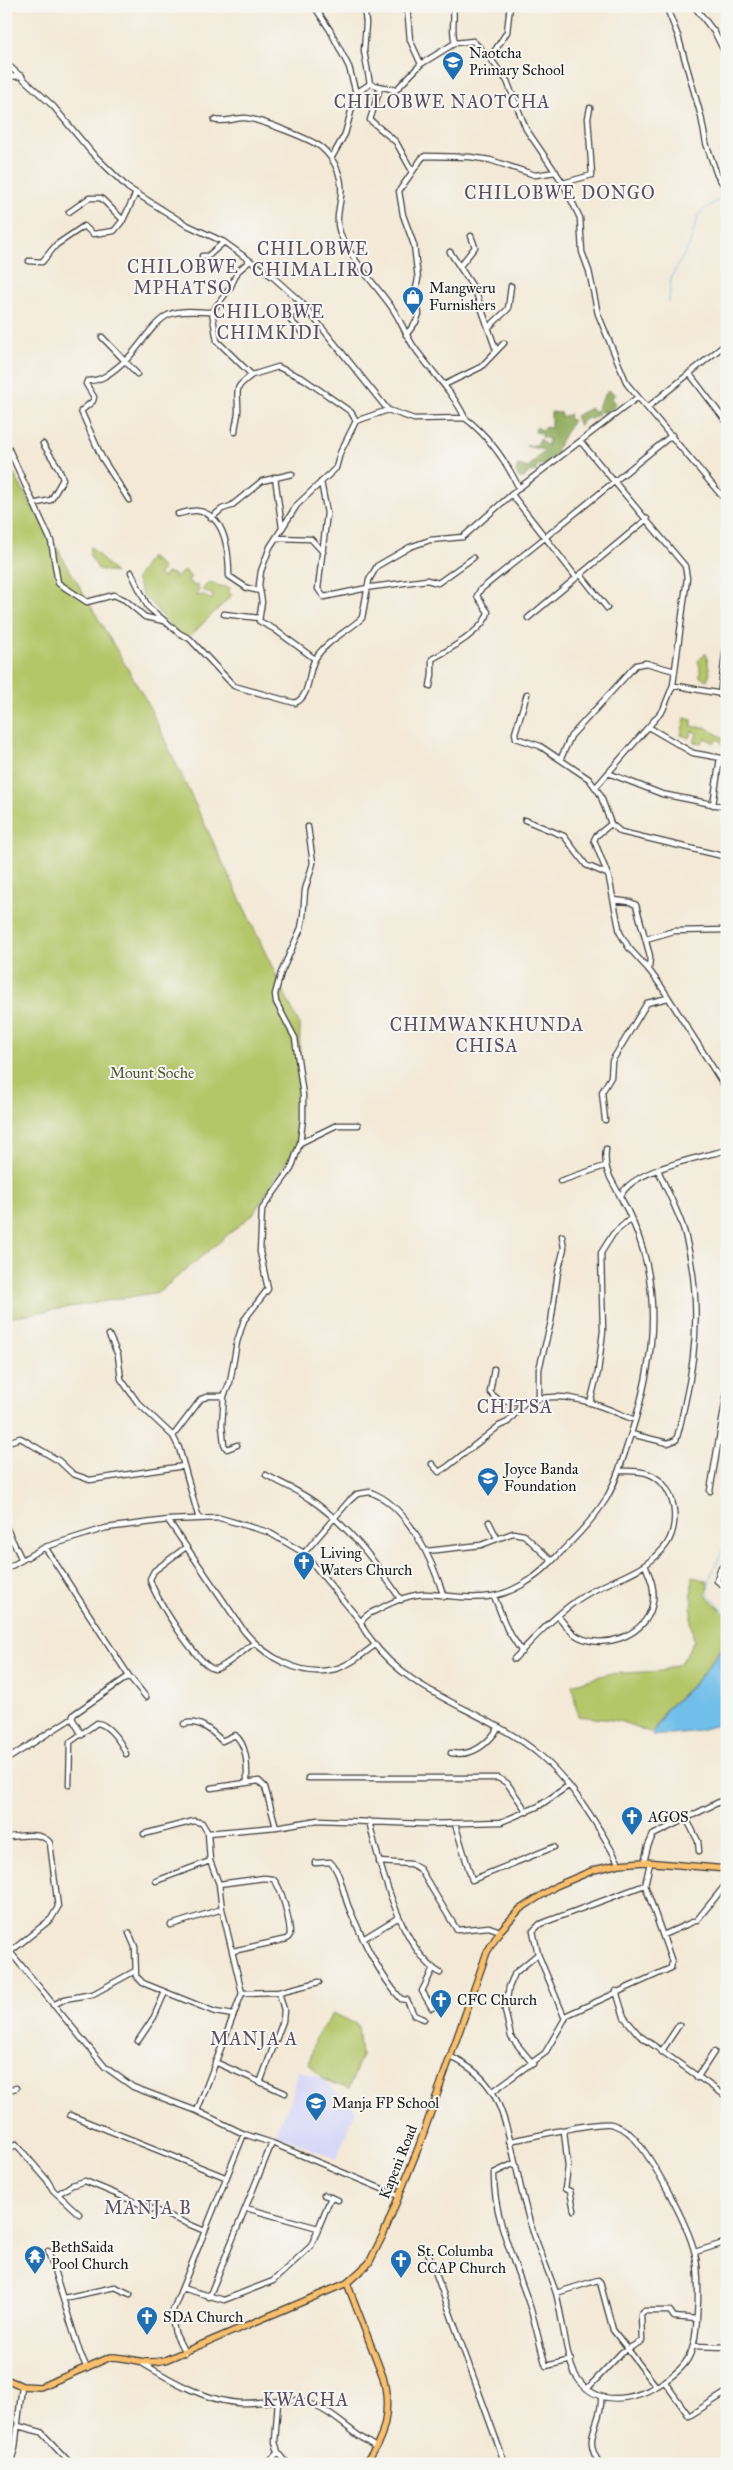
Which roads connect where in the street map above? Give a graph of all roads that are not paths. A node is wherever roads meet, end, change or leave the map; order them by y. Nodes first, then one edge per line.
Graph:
1 (314, 6) edge
2 (364, 6) edge
3 (408, 6) edge
4 (452, 6) edge
5 (510, 6) edge
6 (666, 6) edge
7 (694, 6) edge
8 (455, 43) junction
9 (727, 57) edge
10 (490, 58) junction
11 (6, 63) edge
12 (421, 64) junction
13 (22, 76) junction
14 (6, 78) edge
15 (370, 84) junction
16 (380, 88) junction
17 (356, 93) junction
18 (590, 108) dead end
19 (214, 120) dead end
20 (332, 157) junction
21 (412, 171) junction
22 (556, 172) junction
23 (563, 183) junction
24 (725, 188) edge
25 (136, 193) junction
26 (69, 212) dead end
27 (123, 220) junction
28 (471, 236) dead end
29 (224, 242) junction
30 (450, 252) dead end
31 (202, 256) dead end
32 (29, 260) dead end
33 (250, 260) junction
34 (460, 266) junction
35 (511, 286) dead end
36 (302, 304) junction
37 (212, 312) junction
38 (489, 327) junction
39 (300, 331) dead end
40 (406, 335) junction
41 (102, 337) dead end
42 (504, 343) dead end
43 (727, 343) edge
44 (496, 350) junction
45 (125, 361) junction
46 (689, 373) junction
47 (138, 374) dead end
48 (252, 375) junction
49 (444, 385) junction
50 (638, 397) junction
51 (648, 407) junction
52 (388, 410) junction
53 (465, 418) junction
54 (356, 422) junction
55 (727, 423) edge
56 (235, 432) dead end
57 (672, 435) junction
58 (581, 442) junction
59 (6, 443) edge
60 (42, 444) dead end
61 (292, 474) dead end
62 (275, 477) junction
63 (321, 482) junction
64 (615, 482) junction
65 (519, 488) junction
66 (512, 496) junction
67 (130, 500) dead end
68 (727, 502) edge
69 (33, 504) junction
70 (178, 514) dead end
71 (211, 518) junction
72 (647, 519) junction
73 (282, 528) junction
74 (543, 536) junction
75 (276, 538) junction
76 (324, 552) junction
77 (473, 558) dead end
78 (131, 572) dead end
79 (578, 575) junction
80 (366, 590) junction
81 (260, 591) junction
82 (607, 608) dead end
83 (224, 614) dead end
84 (260, 618) junction
85 (528, 618) dead end
86 (165, 622) junction
87 (727, 638) edge
88 (316, 659) junction
89 (675, 671) junction
90 (673, 685) junction
91 (430, 686) dead end
92 (527, 694) dead end
93 (720, 694) junction
94 (727, 695) edge
95 (650, 728) junction
96 (561, 758) junction
97 (720, 758) junction
98 (727, 759) edge
99 (608, 773) junction
100 (596, 786) junction
101 (713, 804) junction
102 (727, 807) edge
103 (525, 820) dead end
104 (611, 824) junction
105 (308, 827) dead end
106 (727, 857) edge
107 (607, 874) junction
108 (614, 900) junction
109 (727, 930) edge
110 (646, 939) junction
111 (649, 970) junction
112 (668, 998) junction
113 (727, 1090) edge
114 (605, 1120) dead end
115 (358, 1125) dead end
116 (300, 1143) junction
117 (606, 1149) dead end
118 (727, 1150) edge
119 (605, 1166) junction
120 (658, 1170) junction
121 (560, 1181) dead end
122 (620, 1196) junction
123 (630, 1219) junction
124 (562, 1236) dead end
125 (109, 1334) dead end
126 (494, 1369) dead end
127 (727, 1392) edge
128 (224, 1396) junction
129 (539, 1399) junction
130 (524, 1402) junction
131 (590, 1403) junction
132 (635, 1420) junction
133 (631, 1434) junction
134 (173, 1436) junction
135 (6, 1438) edge
136 (237, 1445) dead end
137 (432, 1464) dead end
138 (184, 1466) junction
139 (619, 1471) junction
140 (266, 1475) dead end
141 (710, 1491) dead end
142 (334, 1518) junction
143 (199, 1519) junction
144 (168, 1520) junction
145 (489, 1522) dead end
146 (6, 1526) edge
147 (497, 1538) junction
148 (46, 1547) junction
149 (186, 1547) junction
150 (427, 1551) junction
151 (304, 1553) junction
152 (22, 1560) junction
153 (727, 1560) edge
154 (552, 1561) junction
155 (645, 1565) junction
156 (6, 1569) edge
157 (727, 1588) edge
158 (494, 1596) junction
159 (444, 1597) junction
160 (402, 1600) junction
161 (558, 1616) junction
162 (361, 1622) junction
163 (254, 1643) junction
164 (374, 1645) junction
165 (522, 1652) junction
166 (514, 1659) dead end
167 (128, 1676) junction
168 (146, 1697) dead end
169 (72, 1718) junction
170 (184, 1724) dead end
171 (499, 1727) junction
172 (82, 1736) junction
173 (451, 1753) dead end
174 (126, 1754) dead end
175 (6, 1760) edge
176 (308, 1778) dead end
177 (247, 1783) junction
178 (69, 1785) dead end
179 (568, 1786) junction
180 (211, 1788) dead end
181 (725, 1799) edge
182 (727, 1808) edge
183 (527, 1812) junction
184 (686, 1818) junction
185 (369, 1821) junction
186 (455, 1824) junction
187 (276, 1826) junction
188 (208, 1833) junction
189 (144, 1834) dead end
190 (6, 1837) edge
191 (554, 1848) dead end
192 (699, 1851) dead end
193 (210, 1861) junction
194 (315, 1862) dead end
195 (379, 1862) junction
196 (647, 1863) junction
197 (620, 1864) junction
198 (727, 1870) edge
199 (6, 1875) edge
200 (156, 1881) dead end
201 (219, 1884) junction
202 (727, 1884) edge
203 (645, 1885) junction
204 (6, 1890) edge
205 (222, 1910) junction
206 (399, 1918) junction
207 (171, 1925) dead end
208 (500, 1931) junction
209 (129, 1933) dead end
210 (663, 1935) junction
211 (363, 1939) junction
212 (6, 1947) edge
213 (233, 1951) junction
214 (10, 1952) junction
215 (538, 1954) junction
216 (433, 1969) junction
217 (135, 1971) junction
218 (440, 1973) dead end
219 (319, 1982) dead end
220 (616, 1991) junction
221 (165, 1992) junction
222 (279, 1992) junction
223 (242, 1993) junction
224 (53, 2005) junction
225 (432, 2008) dead end
226 (232, 2015) junction
227 (424, 2019) dead end
228 (565, 2019) junction
229 (679, 2025) dead end
230 (138, 2041) dead end
231 (661, 2052) junction
232 (714, 2052) dead end
233 (451, 2057) junction
234 (215, 2062) junction
235 (533, 2064) junction
236 (697, 2078) junction
237 (260, 2083) junction
238 (16, 2088) dead end
239 (6, 2090) edge
240 (492, 2092) junction
241 (284, 2093) dead end
242 (727, 2097) edge
243 (197, 2111) junction
244 (70, 2115) dead end
245 (564, 2131) junction
246 (244, 2134) junction
247 (510, 2141) junction
248 (272, 2143) junction
249 (6, 2152) edge
250 (515, 2163) junction
251 (225, 2177) junction
252 (58, 2194) junction
253 (324, 2195) dead end
254 (399, 2196) junction
255 (331, 2197) junction
256 (338, 2200) dead end
257 (246, 2208) junction
258 (574, 2210) dead end
259 (79, 2214) dead end
260 (318, 2228) junction
261 (205, 2231) junction
262 (727, 2242) edge
263 (48, 2251) dead end
264 (428, 2252) dead end
265 (695, 2252) junction
266 (347, 2283) junction
267 (182, 2288) junction
268 (556, 2293) junction
269 (130, 2294) dead end
270 (209, 2297) junction
271 (64, 2298) junction
272 (697, 2318) junction
273 (694, 2346) junction
274 (727, 2347) edge
275 (628, 2348) junction
276 (185, 2353) junction
277 (571, 2360) junction
278 (142, 2364) junction
279 (87, 2368) junction
280 (6, 2379) edge
281 (664, 2381) junction
282 (22, 2386) junction
283 (656, 2386) junction
284 (588, 2388) junction
285 (727, 2392) edge
286 (601, 2398) junction
287 (278, 2401) junction
288 (18, 2426) junction
289 (376, 2447) junction
290 (278, 2452) junction
291 (369, 2458) junction
292 (10, 2464) edge
293 (71, 2464) edge
294 (272, 2464) edge
295 (288, 2464) edge
296 (364, 2464) edge
297 (379, 2464) edge
298 (505, 2464) edge
299 (600, 2464) edge

1 - 17 street
2 - 15 street
3 - 12 street
4 - 8 street
5 - 10 street
6 - 24 street
7 - 9 street
8 - 10 street
8 - 12 street
10 - 22 street
11 - 13 street
12 - 16 street
13 - 14 street
13 - 25 street
15 - 16 street
15 - 17 street
16 - 21 street
17 - 20 street
18 - 23 street
19 - 20 street
20 - 40 street
21 - 22 street
21 - 40 street
22 - 23 street
23 - 50 street
25 - 27 street
25 - 29 street
26 - 27 street
27 - 32 street
28 - 34 street
29 - 31 street
29 - 33 street
30 - 34 street
33 - 36 street
33 - 37 street
34 - 38 street
35 - 38 street
36 - 39 street
36 - 52 street
37 - 45 street
37 - 48 street
38 - 44 street
40 - 49 street
41 - 45 street
42 - 44 street
43 - 46 street
44 - 49 street
45 - 47 street
45 - 67 street
46 - 51 street
46 - 55 street
48 - 54 street
48 - 56 street
49 - 53 street
50 - 51 street
50 - 58 street
51 - 57 street
52 - 53 street
52 - 54 street
53 - 65 street
54 - 63 street
57 - 64 street
57 - 68 street
58 - 64 street
58 - 65 street
59 - 69 street
60 - 69 street
61 - 62 street
62 - 71 street
62 - 73 street
63 - 73 street
63 - 76 street
64 - 72 street
64 - 74 street
65 - 66 street
66 - 74 street
66 - 80 street
69 - 86 street
70 - 71 street
71 - 81 street
72 - 79 street
72 - 89 street
73 - 75 street
74 - 79 street
74 - 91 street
75 - 76 street
75 - 81 street
76 - 80 street
77 - 80 street
78 - 86 street
79 - 82 street
79 - 85 street
80 - 88 street
81 - 84 street
83 - 84 street
84 - 88 street
86 - 88 street
87 - 93 street
89 - 90 street
89 - 96 street
90 - 93 street
90 - 95 street
92 - 96 street
93 - 94 street
95 - 97 street
95 - 99 street
96 - 100 street
97 - 98 street
97 - 101 street
99 - 100 street
99 - 101 street
100 - 104 street
101 - 102 street
103 - 107 street
104 - 106 street
104 - 107 street
105 - 116 street
107 - 108 street
108 - 110 street
108 - 111 street
109 - 110 street
110 - 111 street
111 - 112 street
112 - 113 street
112 - 114 street
115 - 116 street
116 - 128 street
117 - 119 street
118 - 120 street
119 - 121 street
119 - 122 street
120 - 122 street
120 - 133 street
122 - 123 street
123 - 131 street
123 - 132 street
124 - 129 street
125 - 134 street
126 - 130 street
127 - 141 street
128 - 134 street
128 - 136 street
129 - 130 street
129 - 131 street
130 - 137 street
131 - 132 street
132 - 133 street
133 - 139 street
134 - 138 street
135 - 138 street
138 - 143 street
139 - 154 street
139 - 155 street
140 - 142 street
142 - 150 street
142 - 151 street
142 - 160 street
143 - 144 street
143 - 151 street
144 - 148 street
144 - 149 street
145 - 147 street
146 - 152 street
147 - 150 street
147 - 154 street
148 - 152 street
148 - 167 street
149 - 163 street
149 - 163 street
150 - 159 street
151 - 162 street
152 - 156 street
153 - 157 street
154 - 158 street
155 - 161 street
155 - 161 street
158 - 159 street
158 - 165 street
159 - 160 street
160 - 162 street
161 - 165 street
162 - 164 street
163 - 164 street
164 - 171 street
165 - 166 street
167 - 168 street
167 - 169 street
169 - 172 street
169 - 175 street
170 - 177 street
171 - 173 street
171 - 179 street
172 - 174 street
172 - 178 street
176 - 183 street
177 - 180 street
177 - 187 street
179 - 183 street
179 - 197 street
181 - 182 street
181 - 184 street
183 - 186 street
184 - 192 street
184 - 196 street
185 - 186 street
185 - 187 street
185 - 195 street
186 - 191 street
187 - 188 street
188 - 189 street
188 - 193 street
190 - 214 street
193 - 200 street
193 - 201 street
194 - 211 street
195 - 206 street
195 - 208 street
196 - 197 main road, Kapeni Road
196 - 198 main road, Kapeni Road
196 - 203 street
197 - 208 main road, Kapeni Road
199 - 204 street
201 - 205 street
201 - 213 street
202 - 210 street
203 - 210 street
203 - 215 street
205 - 207 street
205 - 213 street
206 - 211 street
206 - 216 street
208 - 233 main road, Kapeni Road
209 - 217 street
210 - 220 street
211 - 227 street
212 - 214 street
213 - 223 street
214 - 224 street
215 - 228 street
215 - 235 street
216 - 218 street
216 - 225 street
217 - 221 street
217 - 224 street
219 - 222 street
220 - 228 street
220 - 231 street
221 - 226 street
221 - 230 street
222 - 223 street
222 - 237 street
223 - 226 street
224 - 243 street
226 - 234 street
228 - 235 street
229 - 231 street
231 - 236 street
232 - 236 street
233 - 240 street
233 - 254 main road, Kapeni Road
234 - 237 street
234 - 243 street
235 - 240 street
236 - 242 street
237 - 241 street
238 - 239 street
240 - 247 street
243 - 246 street
244 - 251 street
245 - 247 street
245 - 258 street
245 - 265 street
246 - 248 street
246 - 251 street
247 - 250 street
248 - 254 street
248 - 257 street
249 - 252 street
250 - 268 street
250 - 277 street
251 - 261 street
252 - 259 street
252 - 261 street
253 - 255 street
254 - 266 main road, Kapeni Road
255 - 256 street
255 - 260 street
257 - 260 street
257 - 270 street
260 - 270 street
261 - 267 street
262 - 265 street
263 - 271 street
264 - 298 street
265 - 272 street
266 - 276 main road, Kapeni Road
266 - 289 main road
267 - 270 street
267 - 276 street
268 - 275 street
268 - 277 street
269 - 271 street
271 - 279 street
272 - 273 street
272 - 275 street
273 - 274 street
273 - 281 street
275 - 283 street
275 - 284 street
276 - 278 main road, Kapeni Road
277 - 284 street
278 - 279 main road, Kapeni Road
278 - 287 street
279 - 282 main road, Kapeni Road
280 - 282 main road, Kapeni Road
281 - 283 street
281 - 285 street
282 - 288 street
283 - 286 street
284 - 286 street
286 - 299 street
287 - 289 street
287 - 290 street
288 - 292 street
288 - 293 street
289 - 291 main road
290 - 294 street
290 - 295 street
291 - 296 main road
291 - 297 street

